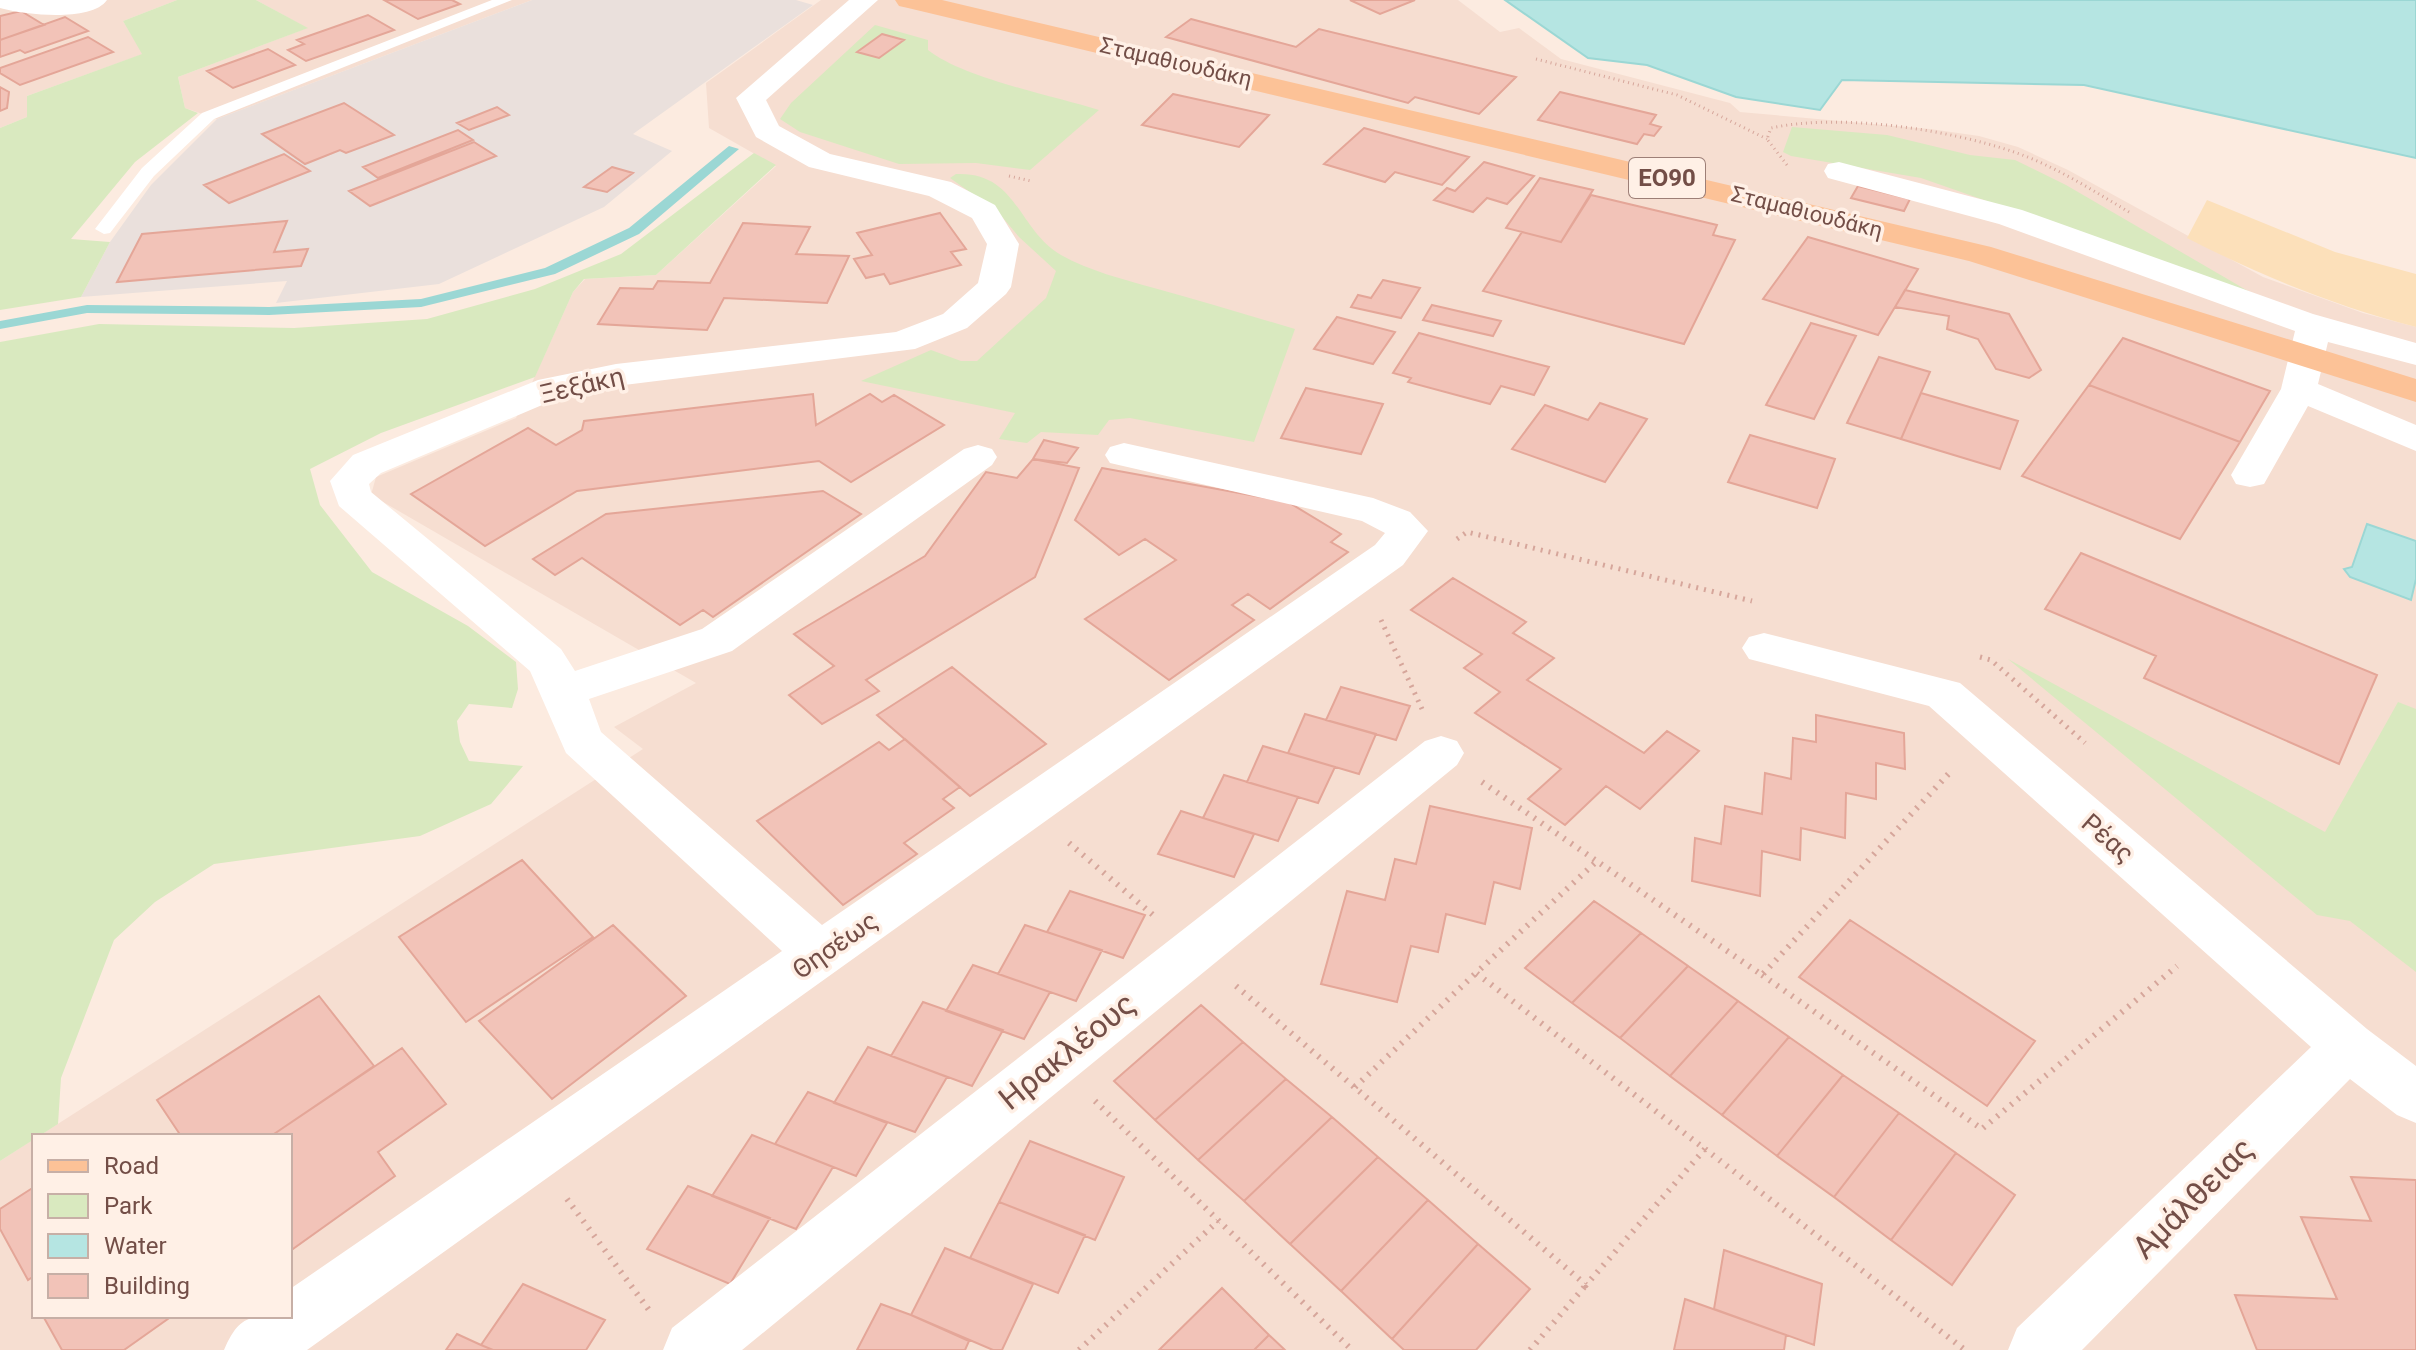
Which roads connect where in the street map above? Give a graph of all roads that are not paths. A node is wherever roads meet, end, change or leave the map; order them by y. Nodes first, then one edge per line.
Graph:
1 (3, 0) edge
2 (94, 0) edge
3 (505, 0) edge
4 (865, 0) edge
5 (908, 0) edge
6 (1839, 171) dead end
7 (104, 229) dead end
8 (2416, 354) edge
9 (2306, 358) junction
10 (2416, 391) edge
11 (2416, 439) edge
12 (1124, 455) dead end
13 (978, 457) dead end
14 (2250, 475) dead end
15 (1762, 626) road end
16 (564, 691) junction
17 (1441, 753) road end
18 (821, 955) junction
19 (2348, 1046) junction
20 (2416, 1098) edge
21 (255, 1350) edge
22 (694, 1350) edge
23 (2039, 1350) edge

1 - 2 street
3 - 7 lane
4 - 16 street, Ξεξάκη
5 - 9 main road, Σταμαθιουδάκη / ΕΟ90
6 - 9 street
8 - 9 street
9 - 10 main road, Σταμαθιουδάκη / ΕΟ90
9 - 11 street
9 - 14 street
12 - 18 street, Θησέως
13 - 16 street
15 - 19 street, Ρέας
16 - 18 street, Ξεξάκη
17 - 22 street, Ηρακλέους
18 - 21 street, Θησέως
19 - 20 street, Ρέας
19 - 23 street, Αμάλθειας

